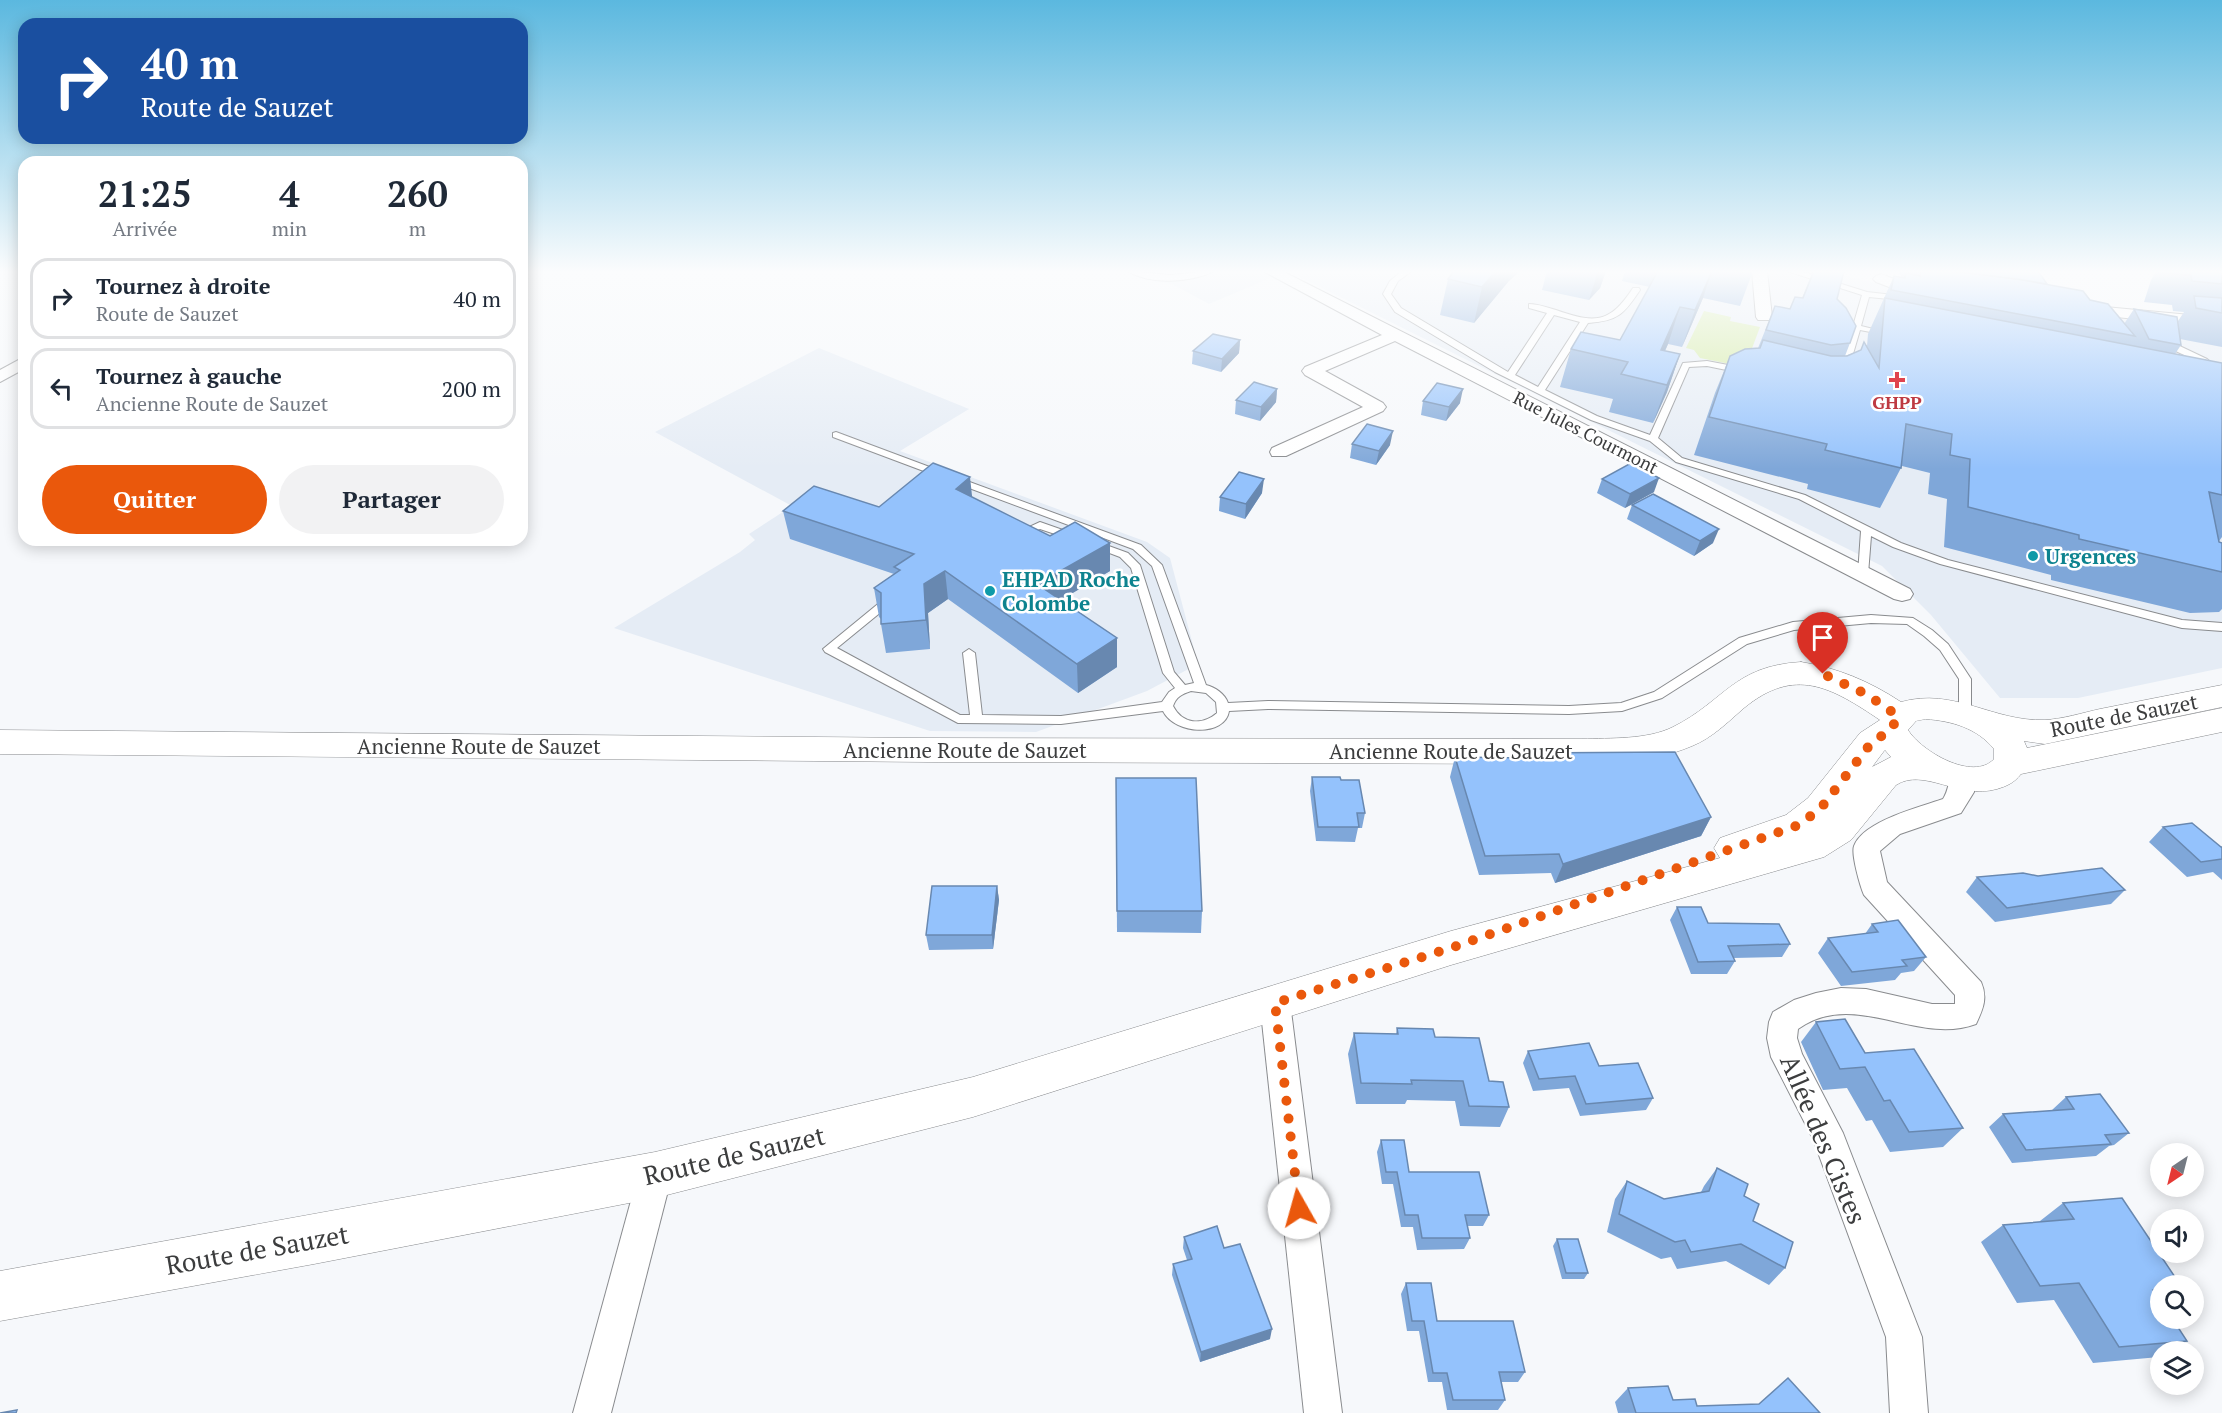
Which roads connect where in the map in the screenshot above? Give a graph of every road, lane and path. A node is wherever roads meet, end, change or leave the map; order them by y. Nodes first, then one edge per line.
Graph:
1 (1390, 337) edge
2 (1399, 337) edge
3 (1443, 337) edge
4 (1535, 337) edge
5 (1575, 337) edge
6 (1853, 337) edge
7 (2159, 340) edge
8 (18, 366) edge
9 (1748, 372) edge
10 (1509, 376) junction
11 (0, 377) edge
12 (2222, 377) edge
13 (1839, 385) edge
14 (1540, 391) junction
15 (836, 435) dead end
16 (1653, 439) junction
17 (1279, 452) dead end
18 (1866, 530) junction
19 (1017, 535) edge
20 (1863, 574) junction
21 (1902, 594) dead end
22 (888, 601) edge
23 (2222, 627) edge
24 (969, 653) dead end
25 (1200, 687) junction
26 (1182, 689) junction
27 (2222, 696) edge
28 (1167, 706) junction
29 (1224, 707) junction
30 (975, 719) junction
31 (1977, 720) junction
32 (2222, 720) edge
33 (1895, 723) junction
34 (0, 742) edge
35 (2009, 764) junction
36 (1925, 765) junction
37 (1962, 778) junction
38 (1451, 948) junction
39 (1275, 1003) junction
40 (655, 1175) junction
41 (0, 1296) edge
42 (592, 1413) edge
43 (1323, 1413) edge
44 (1909, 1413) edge

1 - 17 street
2 - 20 street, Rue Jules Courmont
3 - 10 lane
4 - 10 lane
5 - 14 lane
6 - 13 lane
7 - 12 lane
8 - 11 street
9 - 16 lane
10 - 14 lane
14 - 16 lane
15 - 25 lane
16 - 18 lane
18 - 20 lane
18 - 23 lane
19 - 26 lane
20 - 21 street, Rue Jules Courmont
22 - 30 lane
24 - 30 lane
25 - 26 lane
25 - 29 lane
26 - 28 lane
27 - 31 main road, Route de Sauzet
28 - 29 lane
28 - 30 lane
29 - 31 lane
31 - 33 main road, Route de Sauzet
31 - 35 main road
32 - 35 main road, Route de Sauzet
33 - 34 main road, Ancienne Route de Sauzet
33 - 36 main road, Ancienne Route de Sauzet
33 - 38 main road, Route de Sauzet
35 - 37 main road, Route de Sauzet
36 - 37 main road
36 - 38 main road, Route de Sauzet
37 - 44 street, Allée des Cistes
38 - 39 main road, Route de Sauzet
39 - 40 main road, Route de Sauzet
39 - 43 street
40 - 41 main road, Route de Sauzet
40 - 42 street

